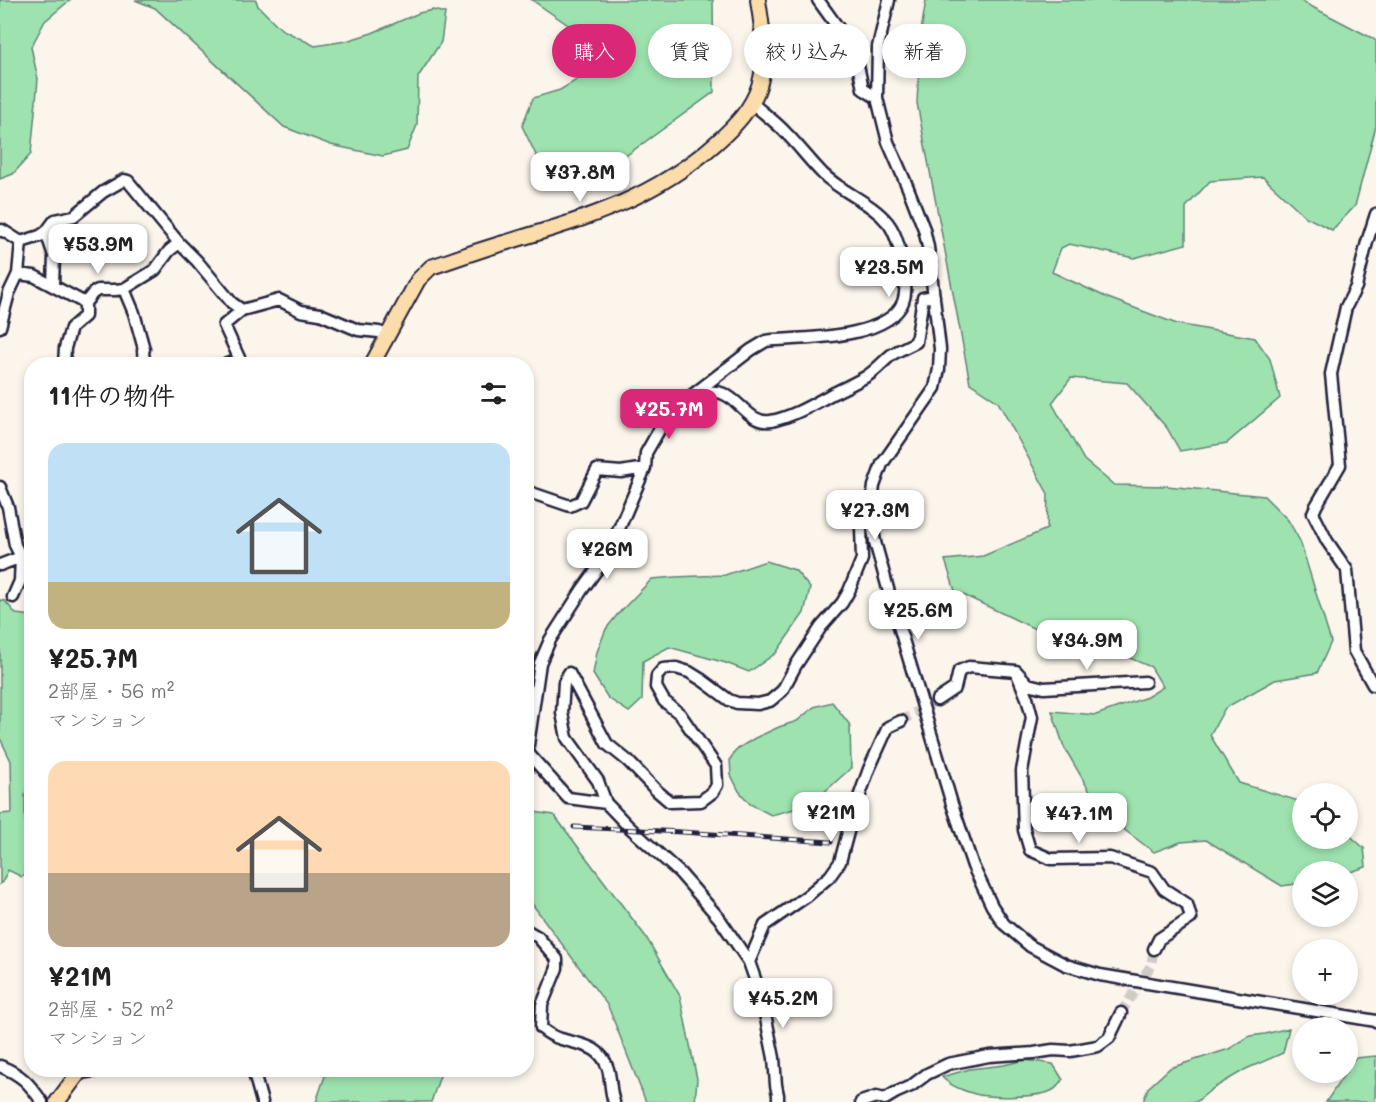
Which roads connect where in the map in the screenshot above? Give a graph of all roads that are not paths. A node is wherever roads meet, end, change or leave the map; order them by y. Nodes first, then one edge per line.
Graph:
1 (758, 0) edge
2 (818, 0) edge
3 (889, 0) edge
4 (877, 98) junction
5 (752, 103) junction
6 (1376, 213) edge
7 (0, 231) edge
8 (46, 232) junction
9 (21, 242) junction
10 (178, 243) junction
11 (18, 274) junction
12 (53, 285) junction
13 (124, 289) junction
14 (934, 296) junction
15 (86, 303) junction
16 (242, 310) junction
17 (0, 327) edge
18 (388, 335) junction
19 (64, 357) edge
20 (144, 357) edge
21 (239, 357) edge
22 (376, 357) edge
23 (678, 406) junction
24 (645, 468) junction
25 (0, 487) edge
26 (534, 494) edge
27 (871, 516) junction
28 (24, 555) edge
29 (24, 558) edge
30 (0, 565) edge
31 (24, 565) edge
32 (13, 597) dead end
33 (1016, 671) junction
34 (537, 682) junction
35 (1145, 682) dead end
36 (1376, 683) edge
37 (534, 684) edge
38 (937, 700) tunnel mouth
39 (534, 703) edge
40 (901, 721) tunnel mouth
41 (534, 760) edge
42 (606, 803) junction
43 (534, 935) edge
44 (1154, 949) tunnel mouth
45 (749, 962) junction
46 (1121, 1013) tunnel mouth
47 (1376, 1021) edge
48 (0, 1066) edge
49 (76, 1077) edge
50 (255, 1077) edge
51 (42, 1102) edge
52 (57, 1102) edge
53 (262, 1102) edge
54 (614, 1102) edge
55 (778, 1102) edge
56 (861, 1102) edge

1 - 5 main road
2 - 4 street
3 - 4 street
4 - 14 street
5 - 18 main road
5 - 23 street
6 - 36 street
7 - 9 street
8 - 9 street
8 - 10 street
8 - 12 street
9 - 11 street
10 - 13 street
10 - 16 street
11 - 12 street
11 - 17 street
12 - 15 street
13 - 15 street
13 - 20 street
14 - 23 street
14 - 27 street
15 - 19 street
16 - 18 street
16 - 21 street
18 - 22 main road
23 - 24 street
24 - 26 street
24 - 34 street
25 - 28 street
27 - 42 street
27 - 47 street
29 - 30 street
31 - 32 street
33 - 35 street
33 - 38 street
33 - 44 street
34 - 37 street
34 - 39 street
40 - 45 street
41 - 42 street
42 - 45 street
43 - 54 street
45 - 55 street
46 - 56 street
48 - 51 street
49 - 52 main road
50 - 53 street

